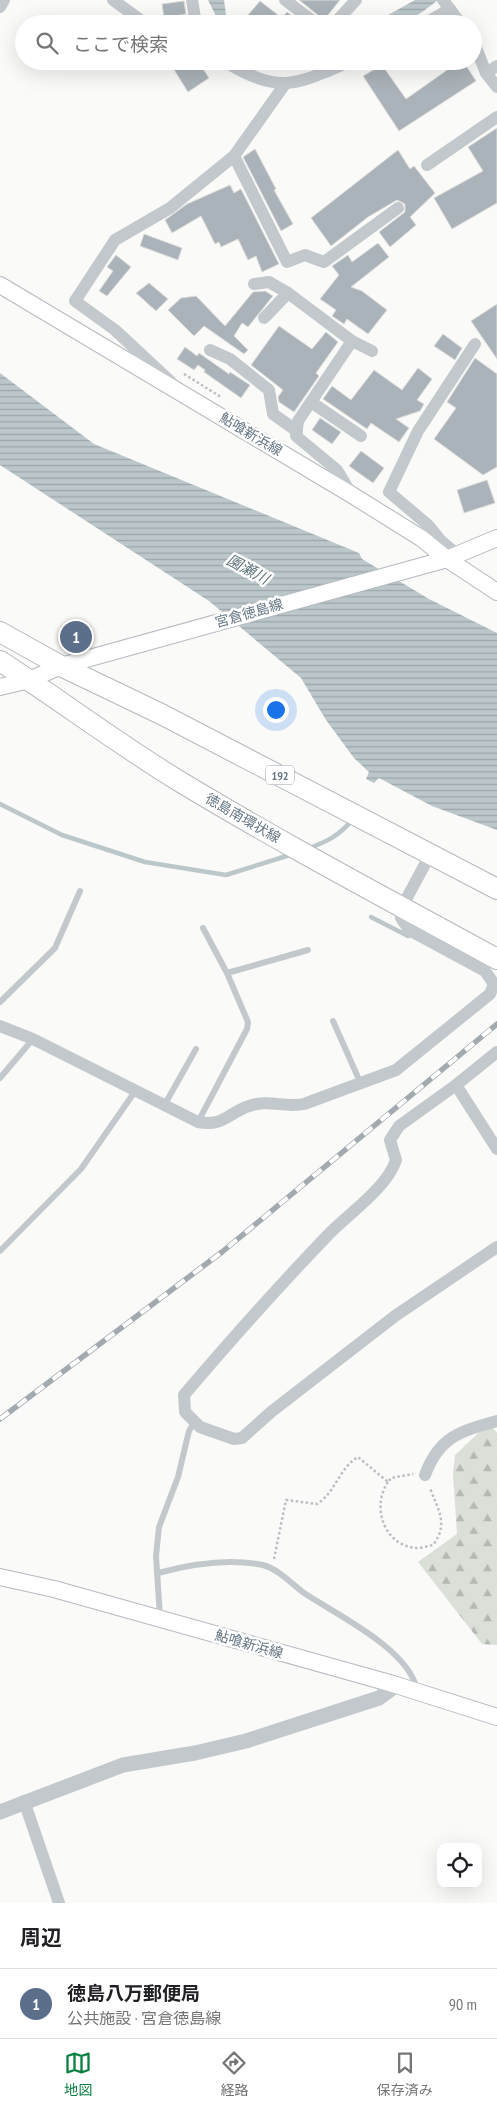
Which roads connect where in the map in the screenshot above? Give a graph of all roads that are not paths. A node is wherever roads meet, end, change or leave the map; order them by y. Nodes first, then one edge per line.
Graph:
1 (4, 0) edge
2 (112, 0) edge
3 (192, 0) edge
4 (284, 0) edge
5 (355, 0) edge
6 (447, 5) edge
7 (0, 7) edge
8 (133, 15) edge
9 (194, 15) edge
10 (305, 15) edge
11 (342, 15) edge
12 (435, 15) edge
13 (482, 54) edge
14 (492, 69) edge
15 (238, 70) edge
16 (329, 70) edge
17 (285, 84) junction
18 (497, 87) edge
19 (497, 117) edge
20 (234, 156) junction
21 (427, 165) dead end
22 (398, 208) dead end
23 (0, 278) edge
24 (254, 284) dead end
25 (7, 289) edge
26 (288, 294) junction
27 (264, 318) dead end
28 (352, 341) junction
29 (475, 344) dead end
30 (210, 350) dead end
31 (372, 351) dead end
32 (183, 394) junction
33 (311, 402) junction
34 (297, 431) junction
35 (361, 436) dead end
36 (352, 495) junction
37 (497, 538) edge
38 (445, 558) junction
39 (497, 592) edge
40 (0, 632) edge
41 (0, 661) edge
42 (61, 666) junction
43 (29, 680) junction
44 (0, 687) edge
45 (431, 853) junction
46 (497, 888) edge
47 (80, 891) dead end
48 (402, 907) junction
49 (203, 928) dead end
50 (308, 950) dead end
51 (497, 959) edge
52 (227, 973) junction
53 (0, 1002) edge
54 (333, 1021) dead end
55 (0, 1026) edge
56 (33, 1039) junction
57 (196, 1049) dead end
58 (497, 1052) edge
59 (0, 1078) edge
60 (361, 1084) junction
61 (456, 1086) junction
62 (136, 1090) junction
63 (165, 1104) junction
64 (198, 1122) junction
65 (497, 1149) edge
66 (497, 1247) edge
67 (0, 1251) edge
68 (497, 1421) edge
69 (194, 1423) junction
70 (425, 1475) road end
71 (158, 1573) junction
72 (0, 1577) edge
73 (160, 1619) junction
74 (393, 1684) junction
75 (417, 1692) junction
76 (497, 1716) edge
77 (24, 1801) junction
78 (0, 1812) edge
79 (59, 1903) edge

1 - 7 street
2 - 8 street
3 - 9 street
4 - 10 street
5 - 11 street
6 - 12 street
13 - 14 street
14 - 18 street
15 - 17 street
16 - 17 street
17 - 20 street
19 - 21 street
20 - 22 street
20 - 32 street
23 - 25 street
24 - 26 street
25 - 32 main road, 鮎喰新浜線
26 - 27 street
26 - 28 street
28 - 31 street
28 - 33 street
29 - 38 street
30 - 34 street
32 - 36 main road, 鮎喰新浜線
33 - 34 street
33 - 35 street
34 - 36 street
36 - 38 main road, 鮎喰新浜線
37 - 38 main road, 宮倉徳島線
38 - 39 main road, 鮎喰新浜線
38 - 42 main road, 宮倉徳島線
40 - 42 highway, 192
41 - 43 highway, 徳島南環状線
42 - 43 main road, 宮倉徳島線
42 - 45 highway, 192
43 - 44 main road, 宮倉徳島線
43 - 48 highway, 徳島南環状線
45 - 46 highway, 192
45 - 48 street
47 - 53 lane
48 - 51 highway, 徳島南環状線
48 - 60 street
49 - 52 lane
50 - 52 lane
52 - 64 lane
54 - 60 lane
55 - 56 street
56 - 59 lane
56 - 62 street
57 - 63 lane
58 - 61 street
60 - 64 street
61 - 65 street
61 - 69 street
62 - 63 street
62 - 67 lane
63 - 64 street
66 - 69 street
68 - 70 street
69 - 71 lane
71 - 73 lane
71 - 75 lane
72 - 73 main road, 鮎喰新浜線
73 - 74 main road, 鮎喰新浜線
74 - 75 main road, 鮎喰新浜線
74 - 77 street
75 - 76 main road, 鮎喰新浜線
77 - 78 street
77 - 79 street

